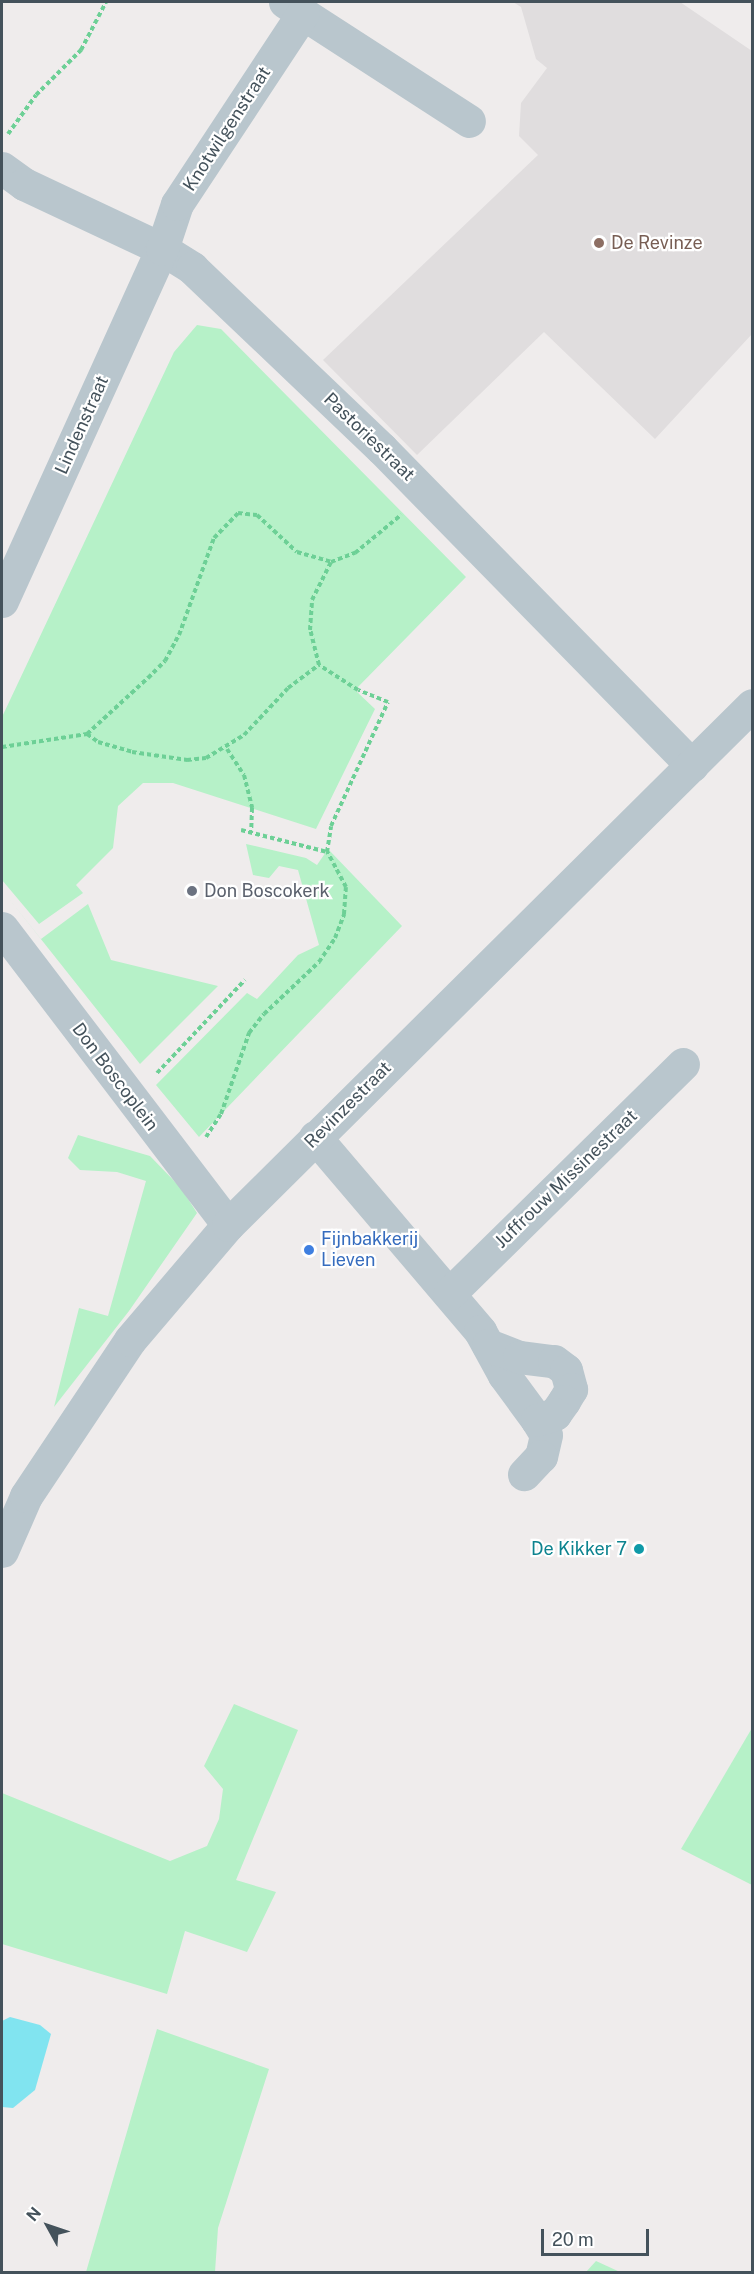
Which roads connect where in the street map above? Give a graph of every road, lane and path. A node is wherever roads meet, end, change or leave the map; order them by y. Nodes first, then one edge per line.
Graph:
1 (106, 2) edge
2 (294, 7) edge
3 (469, 121) dead end
4 (2, 145) edge
5 (2, 168) edge
6 (162, 249) junction
7 (425, 492) junction
8 (331, 562) junction
9 (2, 601) edge
10 (319, 665) junction
11 (753, 705) edge
12 (87, 734) junction
13 (2, 747) edge
14 (226, 749) junction
15 (692, 766) junction
16 (241, 830) dead end
17 (251, 832) junction
18 (327, 852) junction
19 (2, 928) edge
20 (245, 980) dead end
21 (683, 1065) dead end
22 (132, 1099) junction
23 (315, 1137) junction
24 (181, 1164) junction
25 (228, 1225) junction
26 (449, 1293) junction
27 (488, 1345) junction
28 (537, 1420) junction
29 (524, 1474) dead end
30 (2, 1551) edge

1 - 4 path
2 - 3 street, Knotwilgenstraat
2 - 6 street, Knotwilgenstraat
5 - 6 street, Pastoriestraat
6 - 7 street, Pastoriestraat
6 - 9 street, Lindenstraat
7 - 8 path
7 - 15 street, Pastoriestraat
8 - 10 path
8 - 12 path
10 - 14 path
10 - 18 path
11 - 15 street, Revinzestraat
12 - 13 path
12 - 14 path
14 - 17 path
15 - 23 street, Revinzestraat
16 - 17 path
17 - 18 path
18 - 24 path
19 - 22 street, Don Boscoplein
20 - 22 path
21 - 26 street, Juffrouw Missinestraat
22 - 24 street, Don Boscoplein
23 - 25 street, Revinzestraat
23 - 26 street
24 - 25 street, Don Boscoplein
25 - 30 street, Revinzestraat
26 - 27 street
27 - 28 street
27 - 28 street
28 - 29 street

